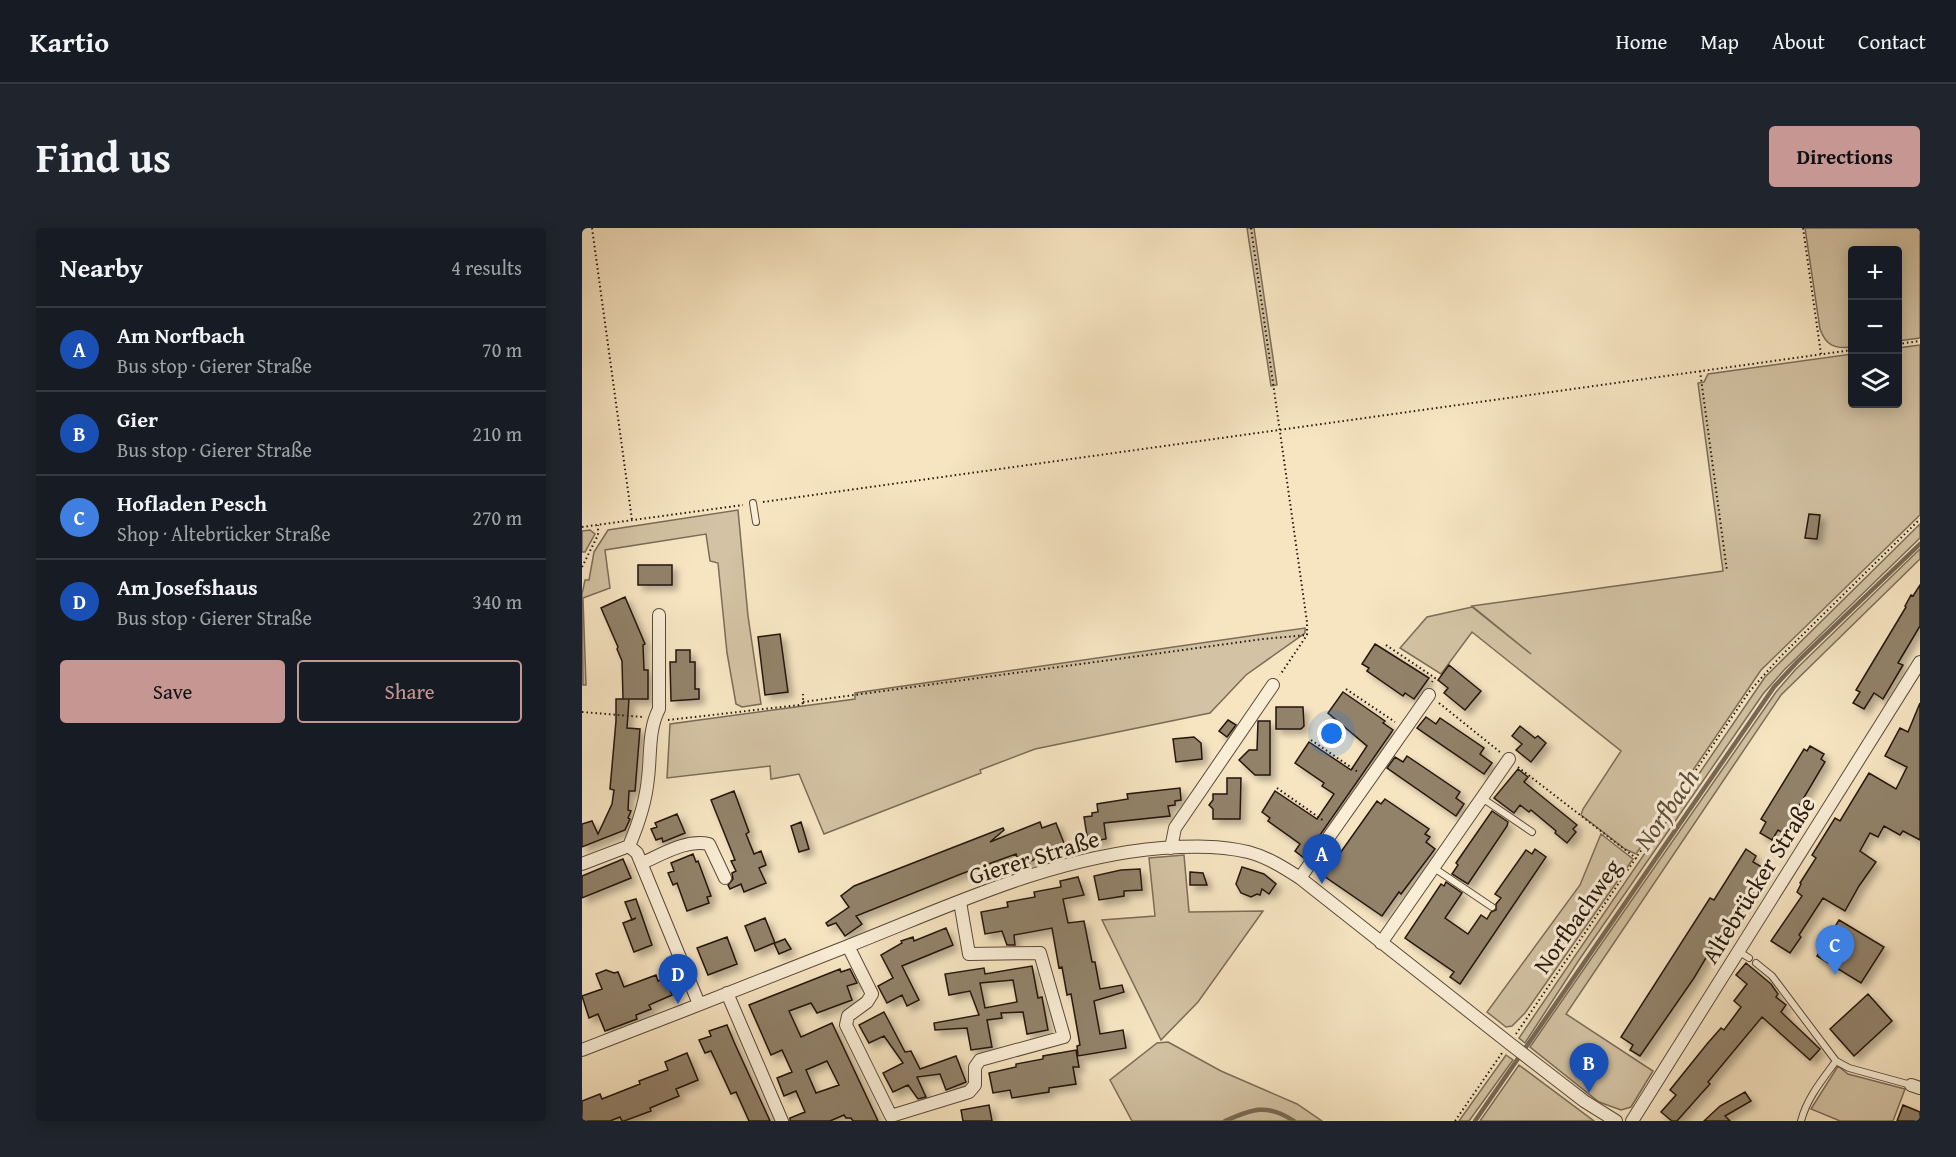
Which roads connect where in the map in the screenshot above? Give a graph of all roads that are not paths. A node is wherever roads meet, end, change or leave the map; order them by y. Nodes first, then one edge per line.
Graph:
1 (753, 503) road end
2 (756, 522) dead end
3 (659, 615) dead end
4 (1920, 662) edge
5 (1275, 682) road end
6 (1429, 695) road end
7 (1509, 759) road end
8 (1482, 798) junction
9 (1532, 832) dead end
10 (629, 846) junction
11 (1171, 848) junction
12 (642, 863) junction
13 (582, 864) edge
14 (1434, 868) junction
15 (725, 878) dead end
16 (1300, 878) junction
17 (960, 902) junction
18 (1492, 907) dead end
19 (1382, 943) junction
20 (848, 946) junction
21 (1756, 963) dead end
22 (727, 993) junction
23 (699, 1004) junction
24 (582, 1050) edge
25 (1836, 1060) junction
26 (1915, 1087) edge
27 (891, 1118) edge
28 (782, 1121) edge
29 (1616, 1121) edge
30 (1632, 1121) edge
31 (1801, 1121) edge

1 - 2 lane
3 - 10 street
4 - 30 street, Altebrücker Straße
5 - 11 street
6 - 16 street
7 - 8 street
8 - 9 lane
8 - 14 street
10 - 12 street
10 - 13 street
11 - 16 street, Gierer Straße
11 - 17 street, Gierer Straße
12 - 15 street
12 - 23 street
14 - 18 lane
14 - 19 street
16 - 19 street, Gierer Straße
17 - 20 street, Gierer Straße
17 - 27 street
19 - 29 street, Gierer Straße
20 - 22 street, Gierer Straße
20 - 27 street
21 - 25 lane
22 - 23 street, Gierer Straße
22 - 28 street
23 - 24 street, Gierer Straße
25 - 26 lane
25 - 31 lane

